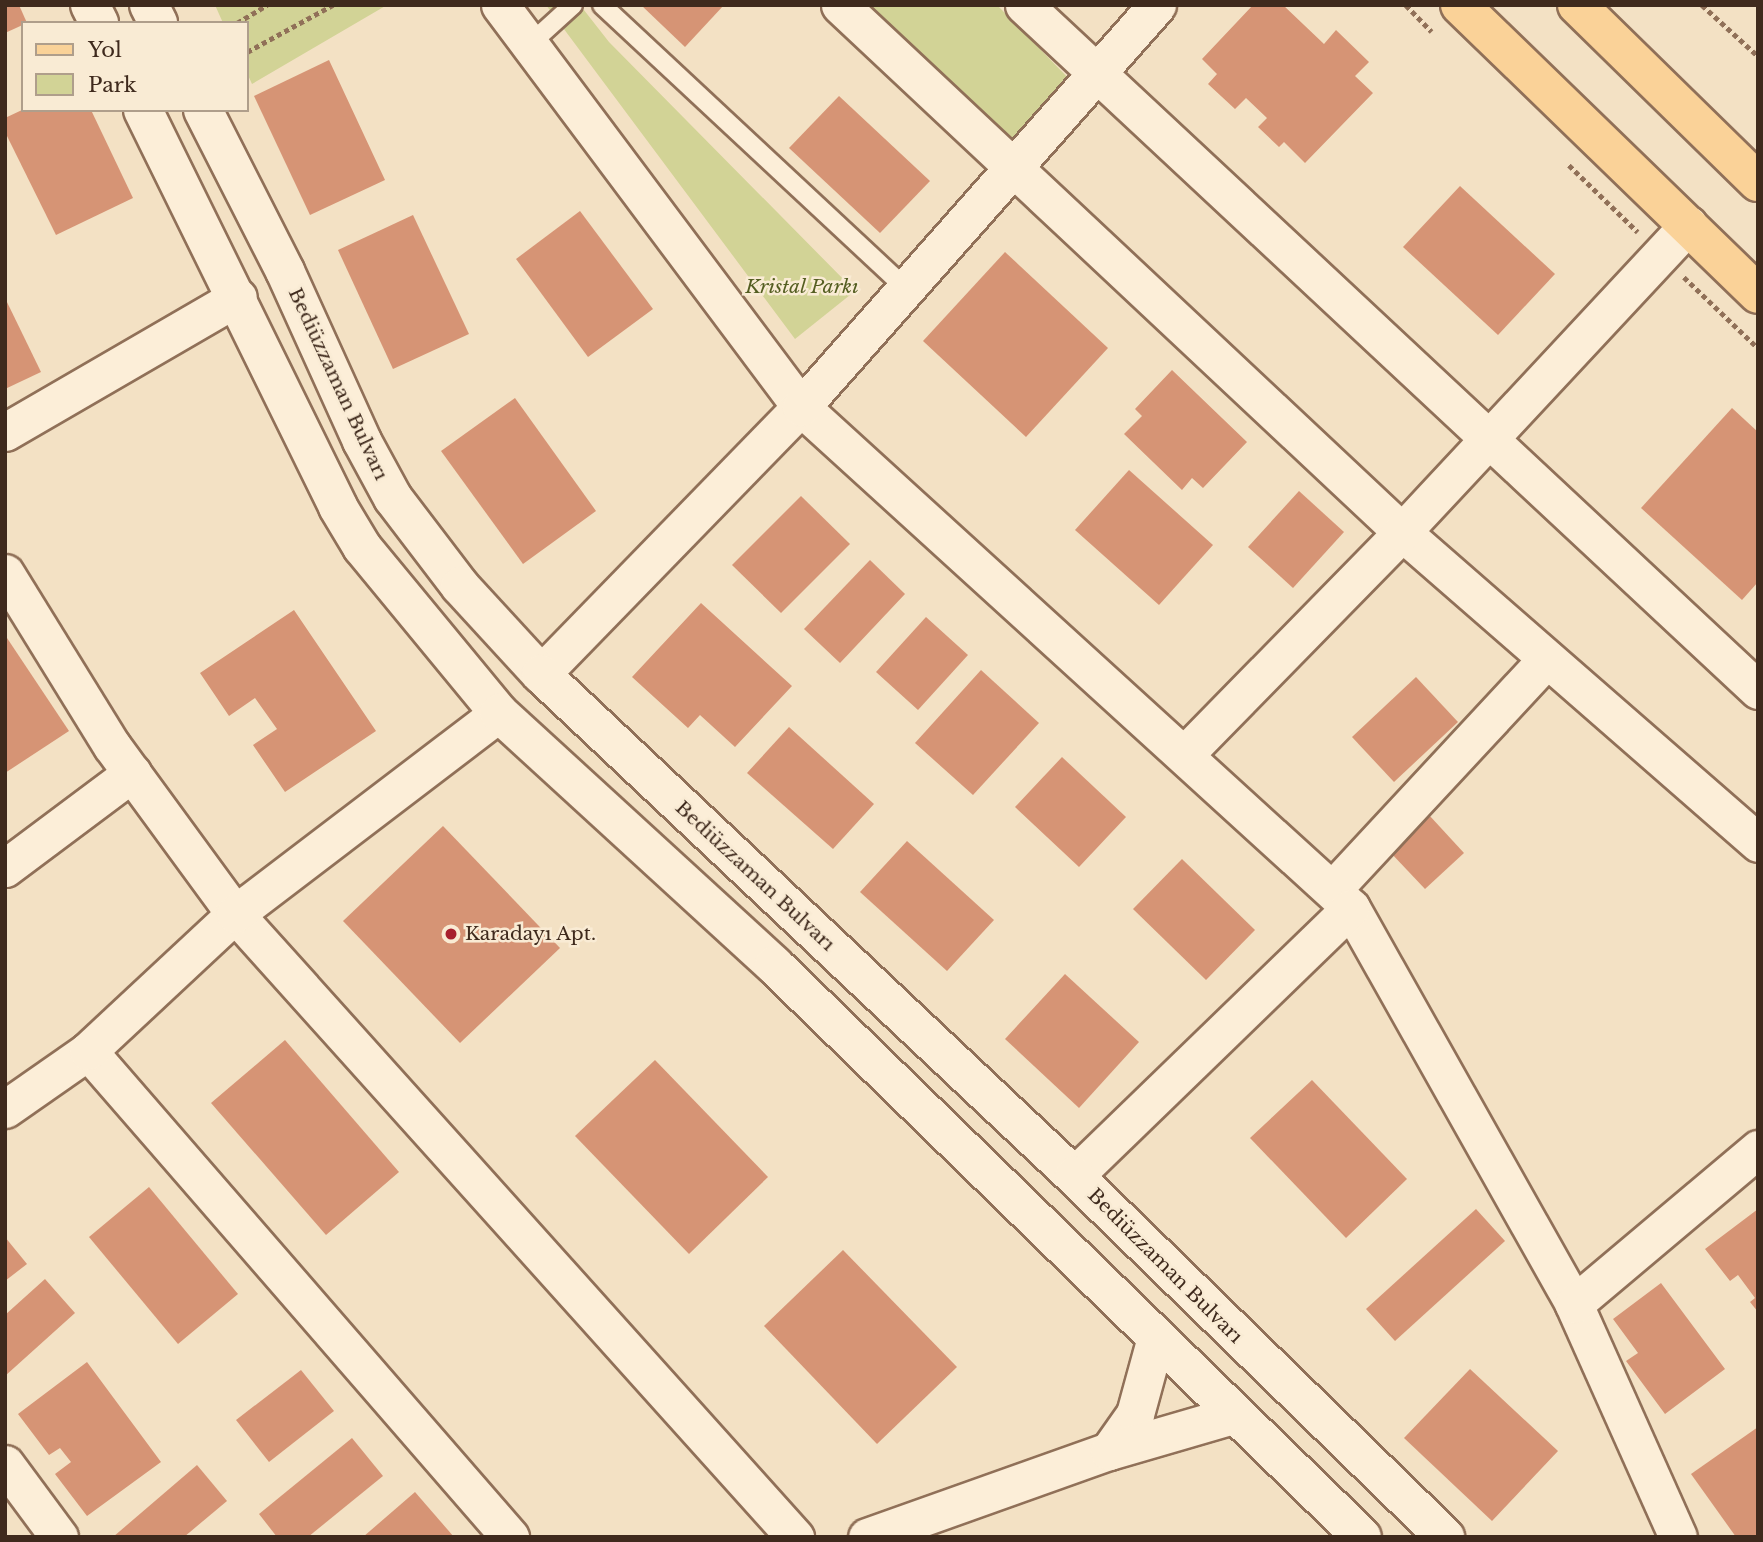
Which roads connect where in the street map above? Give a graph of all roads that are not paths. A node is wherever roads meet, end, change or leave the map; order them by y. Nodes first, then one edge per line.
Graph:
1 (90, 5) edge
2 (149, 5) edge
3 (500, 5) edge
4 (573, 5) edge
5 (602, 5) edge
6 (841, 5) edge
7 (1024, 5) edge
8 (1157, 5) edge
9 (1460, 5) edge
10 (1577, 5) edge
11 (98, 21) edge
12 (157, 21) edge
13 (530, 44) junction
14 (1096, 78) junction
15 (144, 112) edge
16 (204, 112) edge
17 (1012, 166) junction
18 (1754, 171) edge
19 (1688, 225) junction
20 (905, 288) junction
21 (1758, 294) edge
22 (238, 297) junction
23 (801, 407) junction
24 (5, 432) edge
25 (1488, 439) junction
26 (1402, 533) junction
27 (5, 573) edge
28 (1547, 659) junction
29 (541, 674) junction
30 (1758, 690) edge
31 (499, 713) junction
32 (1184, 755) junction
33 (132, 773) junction
34 (1758, 843) edge
35 (5, 868) edge
36 (1342, 899) junction
37 (235, 914) junction
38 (88, 1051) junction
39 (5, 1108) edge
40 (1758, 1149) edge
41 (1074, 1176) junction
42 (1574, 1304) junction
43 (1156, 1337) junction
44 (1236, 1414) junction
45 (1109, 1451) junction
46 (5, 1464) edge
47 (58, 1537) edge
48 (510, 1537) edge
49 (796, 1537) edge
50 (867, 1537) edge
51 (1362, 1537) edge
52 (1445, 1537) edge
53 (1678, 1537) edge

1 - 11 street
2 - 12 street
3 - 13 street
4 - 13 lane
5 - 20 lane
6 - 17 street
7 - 14 street
8 - 14 street
9 - 19 main road
10 - 18 main road
13 - 23 street
14 - 17 street
14 - 25 street
15 - 22 street
16 - 29 street, Bediüzzaman Bulvarı
17 - 20 street
17 - 26 street
19 - 21 main road
19 - 25 street
20 - 23 street
22 - 24 street
22 - 31 street
23 - 29 street
23 - 32 street
25 - 26 street
25 - 30 street
26 - 28 street
26 - 32 street
27 - 33 street
28 - 34 street
28 - 36 street
29 - 41 street, Bediüzzaman Bulvarı
31 - 37 street
31 - 43 street
32 - 36 street
33 - 35 street
33 - 37 street
36 - 41 street
36 - 42 street
37 - 38 street
37 - 49 street
38 - 39 street
38 - 48 street
40 - 42 street
41 - 52 street, Bediüzzaman Bulvarı
42 - 53 street
43 - 44 street
43 - 45 street
44 - 45 street
44 - 51 street
45 - 50 street
46 - 47 street

